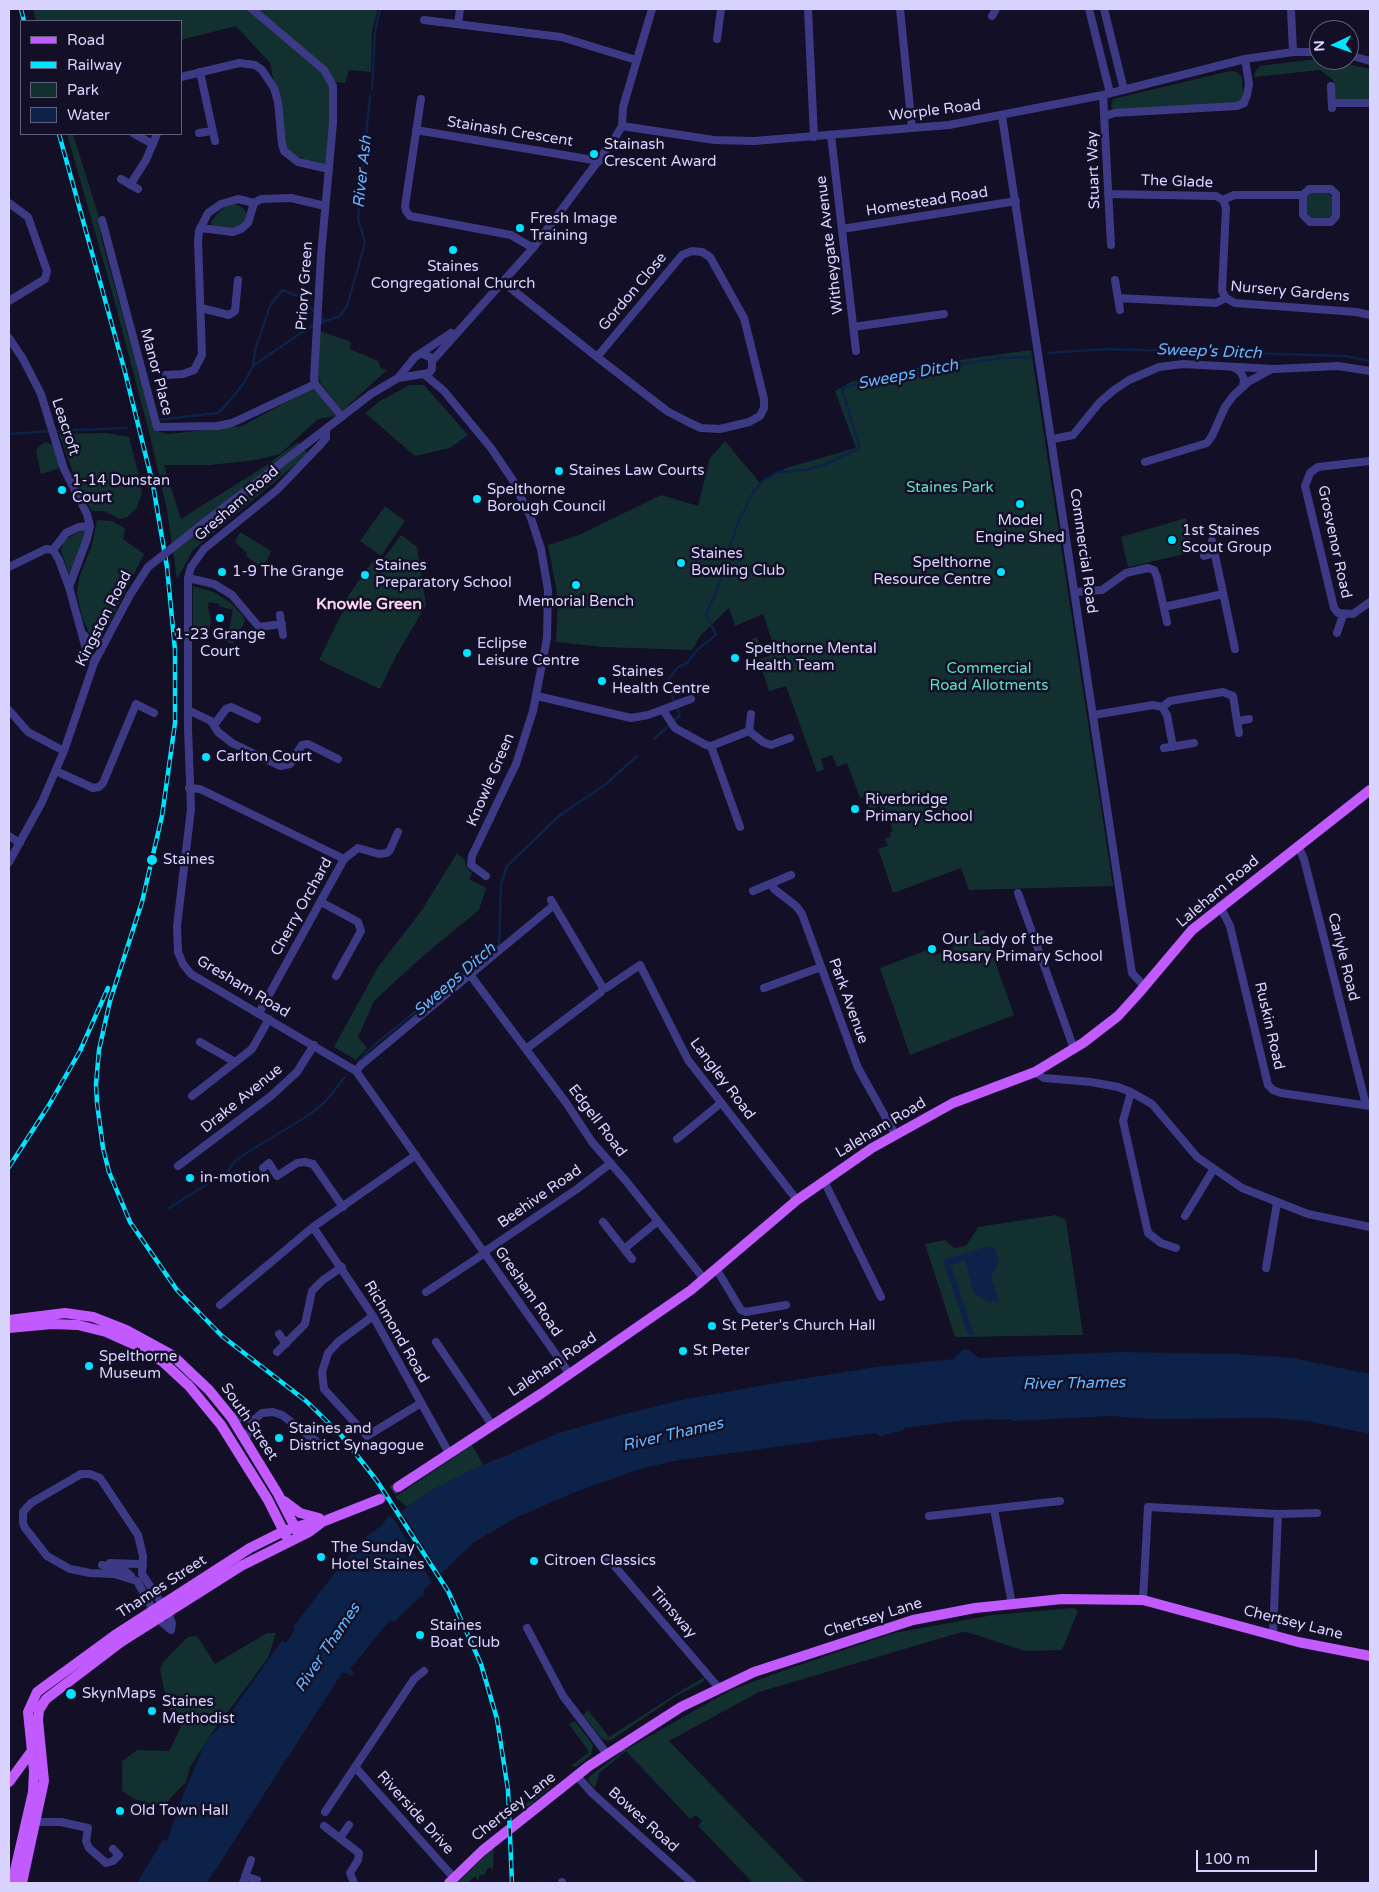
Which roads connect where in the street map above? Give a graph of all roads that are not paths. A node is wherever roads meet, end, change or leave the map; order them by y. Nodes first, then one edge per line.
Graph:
1 (252, 9) edge
2 (460, 9) edge
3 (652, 9) edge
4 (721, 9) edge
5 (808, 9) edge
6 (900, 9) edge
7 (1089, 9) edge
8 (1104, 9) edge
9 (1291, 9) edge
10 (424, 20) dead end
11 (458, 24) junction
12 (717, 39) dead end
13 (1293, 52) junction
14 (1309, 52) edge
15 (1245, 59) junction
16 (636, 60) junction
17 (200, 72) junction
18 (182, 77) edge
19 (1331, 86) dead end
20 (1124, 90) junction
21 (1107, 94) junction
22 (420, 98) dead end
23 (1370, 103) edge
24 (1002, 116) junction
25 (1106, 116) junction
26 (622, 126) junction
27 (912, 128) junction
28 (212, 130) junction
29 (416, 130) junction
30 (199, 134) dead end
31 (136, 135) edge
32 (156, 135) edge
33 (831, 135) junction
34 (814, 136) junction
35 (215, 141) dead end
36 (153, 144) junction
37 (599, 161) junction
38 (329, 169) junction
39 (121, 179) dead end
40 (130, 184) junction
41 (138, 189) dead end
42 (1108, 194) junction
43 (1303, 196) junction
44 (1223, 200) junction
45 (1016, 201) junction
46 (9, 203) edge
47 (254, 203) junction
48 (325, 206) junction
49 (102, 220) dead end
50 (200, 228) junction
51 (842, 230) junction
52 (1111, 245) dead end
53 (532, 248) junction
54 (238, 280) dead end
55 (1115, 280) dead end
56 (503, 282) junction
57 (1118, 298) junction
58 (1226, 298) junction
59 (9, 301) edge
60 (202, 308) junction
61 (1120, 310) dead end
62 (944, 314) dead end
63 (1370, 315) edge
64 (464, 323) junction
65 (853, 328) junction
66 (9, 338) edge
67 (856, 351) dead end
68 (422, 354) junction
69 (597, 356) junction
70 (412, 362) junction
71 (1231, 366) junction
72 (1274, 369) junction
73 (427, 370) junction
74 (1361, 370) junction
75 (1370, 371) edge
76 (166, 375) dead end
77 (398, 378) junction
78 (1359, 379) dead end
79 (314, 384) junction
80 (1243, 387) junction
81 (342, 416) junction
82 (326, 429) junction
83 (1053, 439) junction
84 (1370, 461) edge
85 (1145, 462) dead end
86 (90, 526) junction
87 (1212, 541) dead end
88 (53, 550) junction
89 (1214, 554) junction
90 (1204, 556) dead end
91 (9, 567) edge
92 (188, 578) junction
93 (70, 587) junction
94 (1075, 592) junction
95 (1223, 594) junction
96 (1370, 602) edge
97 (1164, 607) junction
98 (1343, 614) junction
99 (280, 615) dead end
100 (1167, 622) dead end
101 (282, 624) junction
102 (82, 633) junction
103 (1337, 633) dead end
104 (283, 635) dead end
105 (104, 642) junction
106 (1235, 649) dead end
107 (94, 663) junction
108 (537, 696) junction
109 (688, 700) dead end
110 (1162, 707) junction
111 (9, 710) edge
112 (188, 710) junction
113 (663, 710) junction
114 (154, 713) dead end
115 (751, 714) dead end
116 (1094, 715) junction
117 (257, 719) dead end
118 (1249, 720) dead end
119 (1238, 721) junction
120 (214, 725) junction
121 (749, 731) junction
122 (1239, 733) dead end
123 (790, 738) dead end
124 (1194, 743) dead end
125 (711, 746) junction
126 (1173, 747) junction
127 (1164, 748) dead end
128 (64, 751) junction
129 (338, 759) dead end
130 (56, 771) junction
131 (189, 788) junction
132 (1370, 790) edge
133 (740, 827) dead end
134 (398, 832) dead end
135 (9, 836) edge
136 (20, 843) junction
137 (1298, 846) junction
138 (344, 859) junction
139 (9, 862) edge
140 (791, 875) dead end
141 (486, 876) dead end
142 (772, 884) junction
143 (753, 891) dead end
144 (1018, 894) dead end
145 (321, 902) junction
146 (1220, 906) junction
147 (820, 967) junction
148 (336, 976) dead end
149 (470, 976) junction
150 (1145, 986) junction
151 (603, 988) junction
152 (764, 988) dead end
153 (259, 1013) junction
154 (269, 1019) junction
155 (200, 1042) dead end
156 (314, 1045) junction
157 (526, 1049) junction
158 (1074, 1049) junction
159 (235, 1062) junction
160 (356, 1071) junction
161 (1035, 1072) junction
162 (1131, 1092) junction
163 (192, 1096) dead end
164 (721, 1103) junction
165 (1368, 1106) edge
166 (895, 1134) junction
167 (677, 1139) dead end
168 (416, 1155) junction
169 (610, 1163) junction
170 (178, 1166) dead end
171 (263, 1168) dead end
172 (1213, 1170) junction
173 (824, 1181) junction
174 (797, 1200) junction
175 (1277, 1203) junction
176 (343, 1207) junction
177 (1185, 1216) dead end
178 (658, 1221) junction
179 (603, 1222) dead end
180 (313, 1227) junction
181 (1370, 1227) edge
182 (1176, 1248) dead end
183 (624, 1249) junction
184 (484, 1253) junction
185 (632, 1259) dead end
186 (342, 1267) junction
187 (1266, 1268) dead end
188 (717, 1270) junction
189 (704, 1279) junction
190 (426, 1292) dead end
191 (881, 1297) dead end
192 (220, 1304) dead end
193 (786, 1306) dead end
194 (373, 1316) junction
195 (9, 1320) edge
196 (9, 1328) edge
197 (279, 1334) dead end
198 (436, 1342) dead end
199 (286, 1344) junction
200 (278, 1352) dead end
201 (569, 1373) junction
202 (421, 1403) junction
203 (231, 1418) junction
204 (254, 1420) junction
205 (492, 1424) junction
206 (245, 1441) junction
207 (321, 1445) dead end
208 (450, 1453) junction
209 (398, 1487) tunnel mouth
210 (278, 1494) junction
211 (380, 1499) tunnel mouth
212 (1060, 1501) dead end
213 (994, 1509) junction
214 (1278, 1514) junction
215 (1318, 1514) dead end
216 (929, 1516) dead end
217 (327, 1520) junction
218 (284, 1531) junction
219 (297, 1532) junction
220 (289, 1541) junction
221 (606, 1556) dead end
222 (140, 1574) junction
223 (1143, 1600) junction
224 (1012, 1604) junction
225 (162, 1608) junction
226 (158, 1619) junction
227 (527, 1628) dead end
228 (1273, 1634) junction
229 (1370, 1656) edge
230 (424, 1671) dead end
231 (718, 1687) junction
232 (36, 1704) junction
233 (31, 1752) junction
234 (607, 1754) junction
235 (355, 1767) junction
236 (577, 1776) junction
237 (9, 1782) edge
238 (325, 1812) dead end
239 (36, 1821) junction
240 (349, 1825) dead end
241 (324, 1826) dead end
242 (25, 1827) junction
243 (340, 1838) junction
244 (113, 1849) dead end
245 (251, 1860) dead end
246 (18, 1880) edge
247 (244, 1880) edge
248 (257, 1880) dead end
249 (452, 1880) edge
250 (354, 1883) edge
251 (692, 1883) edge

1 - 38 street, Priory Green
2 - 11 street
3 - 16 street
4 - 12 street
5 - 34 street
6 - 27 street
7 - 21 street, Stuart Way
8 - 20 street
9 - 13 street
10 - 11 street
11 - 16 street
13 - 14 street, Worple Road
13 - 15 street, Worple Road
15 - 20 street, Worple Road
15 - 25 street
16 - 26 street
17 - 18 street
17 - 28 street
17 - 38 street
19 - 23 street
20 - 21 street, Worple Road
21 - 24 street, Worple Road
21 - 25 street, Stuart Way
22 - 29 street
24 - 27 street, Worple Road
24 - 45 street, Commercial Road
25 - 42 street, Stuart Way
26 - 34 street, Worple Road
26 - 37 street
27 - 33 street, Worple Road
28 - 30 street
28 - 35 street
29 - 37 street, Stainash Crescent
29 - 53 street
31 - 36 street
32 - 36 street
33 - 34 street, Worple Road
33 - 51 street, Witheygate Avenue
36 - 40 street
37 - 53 street
38 - 48 street, Priory Green
39 - 40 street
40 - 41 street
42 - 44 street, The Glade
42 - 52 street, Stuart Way
43 - 43 street, The Glade
43 - 44 street, The Glade
44 - 58 street
45 - 51 street, Homestead Road
45 - 83 street, Commercial Road
46 - 59 street
47 - 48 street
47 - 50 street
47 - 50 street
48 - 79 street, Priory Green
49 - 79 street, Manor Place
50 - 60 street
51 - 65 street, Witheygate Avenue
53 - 56 street
54 - 60 street
55 - 57 street
56 - 64 street
56 - 69 street
57 - 58 street, Nursery Gardens
57 - 61 street
58 - 63 street, Nursery Gardens
60 - 76 street
62 - 65 street
64 - 68 street
64 - 73 street
65 - 67 street, Witheygate Avenue
66 - 86 street, Leacroft
68 - 70 street, Kingston Road
68 - 73 street
69 - 69 street, Gordon Close
70 - 73 street, Knowle Green
70 - 77 street, Kingston Road
71 - 72 street
71 - 80 street
71 - 83 street
72 - 74 street
72 - 80 street
73 - 77 street, Kingston Road
73 - 108 street, Knowle Green
74 - 75 street
74 - 78 street
77 - 81 street, Kingston Road
79 - 81 street
80 - 85 street
81 - 82 street, Kingston Road
82 - 92 street, Gresham Road
82 - 105 street, Kingston Road, bridge
83 - 94 street, Commercial Road
84 - 98 street, Grosvenor Road
86 - 88 street
86 - 93 street
87 - 89 street
88 - 91 street
88 - 93 street
89 - 90 street
89 - 95 street
92 - 101 street
92 - 112 street, Gresham Road
93 - 102 street
94 - 97 street
94 - 116 street, Commercial Road
95 - 97 street
95 - 106 street
96 - 98 street, Grosvenor Road
97 - 100 street
98 - 103 street, Grosvenor Road
99 - 101 street
101 - 104 street
102 - 105 street
102 - 107 street
105 - 107 street, Kingston Road
107 - 128 street, Kingston Road
108 - 113 street
108 - 141 street, Knowle Green
109 - 113 street
110 - 116 street
110 - 119 street
110 - 126 street
111 - 128 street
112 - 120 street
112 - 131 street, Gresham Road
113 - 125 street
114 - 130 street
115 - 121 street
116 - 150 street, Commercial Road
117 - 120 street
118 - 119 street
119 - 122 street
120 - 129 street
121 - 123 street
121 - 125 street
124 - 126 street
125 - 133 street
126 - 127 street
128 - 130 street, Kingston Road
130 - 136 street, Kingston Road
131 - 138 street, Cherry Orchard
131 - 153 street, Gresham Road
132 - 137 main road, Laleham Road
134 - 138 street
135 - 136 street
136 - 139 street, Kingston Road
137 - 146 main road, Laleham Road
137 - 165 street, Carlyle Road
138 - 145 street, Cherry Orchard
140 - 142 street
142 - 143 street
142 - 147 street, Park Avenue
144 - 158 street
145 - 148 street
145 - 153 street, Cherry Orchard
146 - 150 main road, Laleham Road
146 - 165 street, Ruskin Road
147 - 152 street
147 - 166 street, Park Avenue
149 - 151 street
149 - 157 street, Edgell Road
149 - 160 street
150 - 158 main road, Laleham Road
151 - 157 street
151 - 164 street, Langley Road
153 - 154 street, Gresham Road
154 - 156 street, Gresham Road
154 - 159 street
155 - 159 street
156 - 160 street, Gresham Road
156 - 170 street, Drake Avenue
157 - 169 street, Edgell Road
158 - 161 main road, Laleham Road
159 - 163 street
160 - 168 street, Gresham Road
161 - 162 street
161 - 166 main road, Laleham Road
162 - 172 street
162 - 182 street
164 - 167 street
164 - 174 street, Langley Road
166 - 173 main road, Laleham Road
168 - 176 street
168 - 184 street, Gresham Road
169 - 178 street, Edgell Road
169 - 184 street, Beehive Road
171 - 176 street
172 - 175 street
172 - 177 street
173 - 174 main road, Laleham Road
173 - 191 street
174 - 188 main road, Laleham Road
175 - 181 street
175 - 187 street
176 - 180 street
178 - 183 street
178 - 189 street, Edgell Road
179 - 183 street
180 - 186 street, Richmond Road
180 - 192 street
183 - 185 street
184 - 190 street, Beehive Road
184 - 201 street, Gresham Road
186 - 194 street, Richmond Road
186 - 199 street
188 - 189 main road, Laleham Road
188 - 193 street
189 - 201 main road, Laleham Road
194 - 202 street, Richmond Road
194 - 202 street
195 - 203 main road, South Street
196 - 218 main road, South Street
197 - 199 street
198 - 205 street
199 - 200 street
201 - 205 main road, Laleham Road
202 - 208 street, Richmond Road
203 - 204 street
203 - 206 main road, South Street
204 - 206 street
204 - 207 street
205 - 208 main road, Laleham Road
206 - 210 main road, South Street
208 - 209 main road, Laleham Road
210 - 217 main road
210 - 219 main road, South Street
211 - 217 main road, Thames Street
212 - 213 street
213 - 216 street
213 - 224 street
214 - 215 street
214 - 223 street
214 - 228 street
217 - 219 main road, Thames Street
218 - 219 main road, Thames Street
218 - 220 main road, South Street
218 - 225 main road, Thames Street
219 - 220 main road, Thames Street
220 - 225 main road, Thames Street
221 - 231 street, Timsway
222 - 222 street
222 - 225 street
223 - 224 main road, Chertsey Lane
223 - 228 main road, Chertsey Lane
224 - 231 main road, Chertsey Lane
225 - 226 main road, Thames Street
225 - 226 street
225 - 232 main road, Thames Street
226 - 232 main road, Thames Street
227 - 234 street
228 - 229 main road, Chertsey Lane
230 - 235 street, Riverside Drive
231 - 234 main road, Chertsey Lane
232 - 233 main road
232 - 239 main road
233 - 237 main road
233 - 242 main road
234 - 236 main road, Chertsey Lane
235 - 238 street, Riverside Drive
235 - 249 street, Riverside Drive
236 - 249 main road, Chertsey Lane
236 - 251 street, Bowes Road
239 - 242 street
239 - 244 street
239 - 246 main road
240 - 243 street
241 - 243 street
242 - 246 main road
243 - 250 street
245 - 247 street
247 - 248 street

